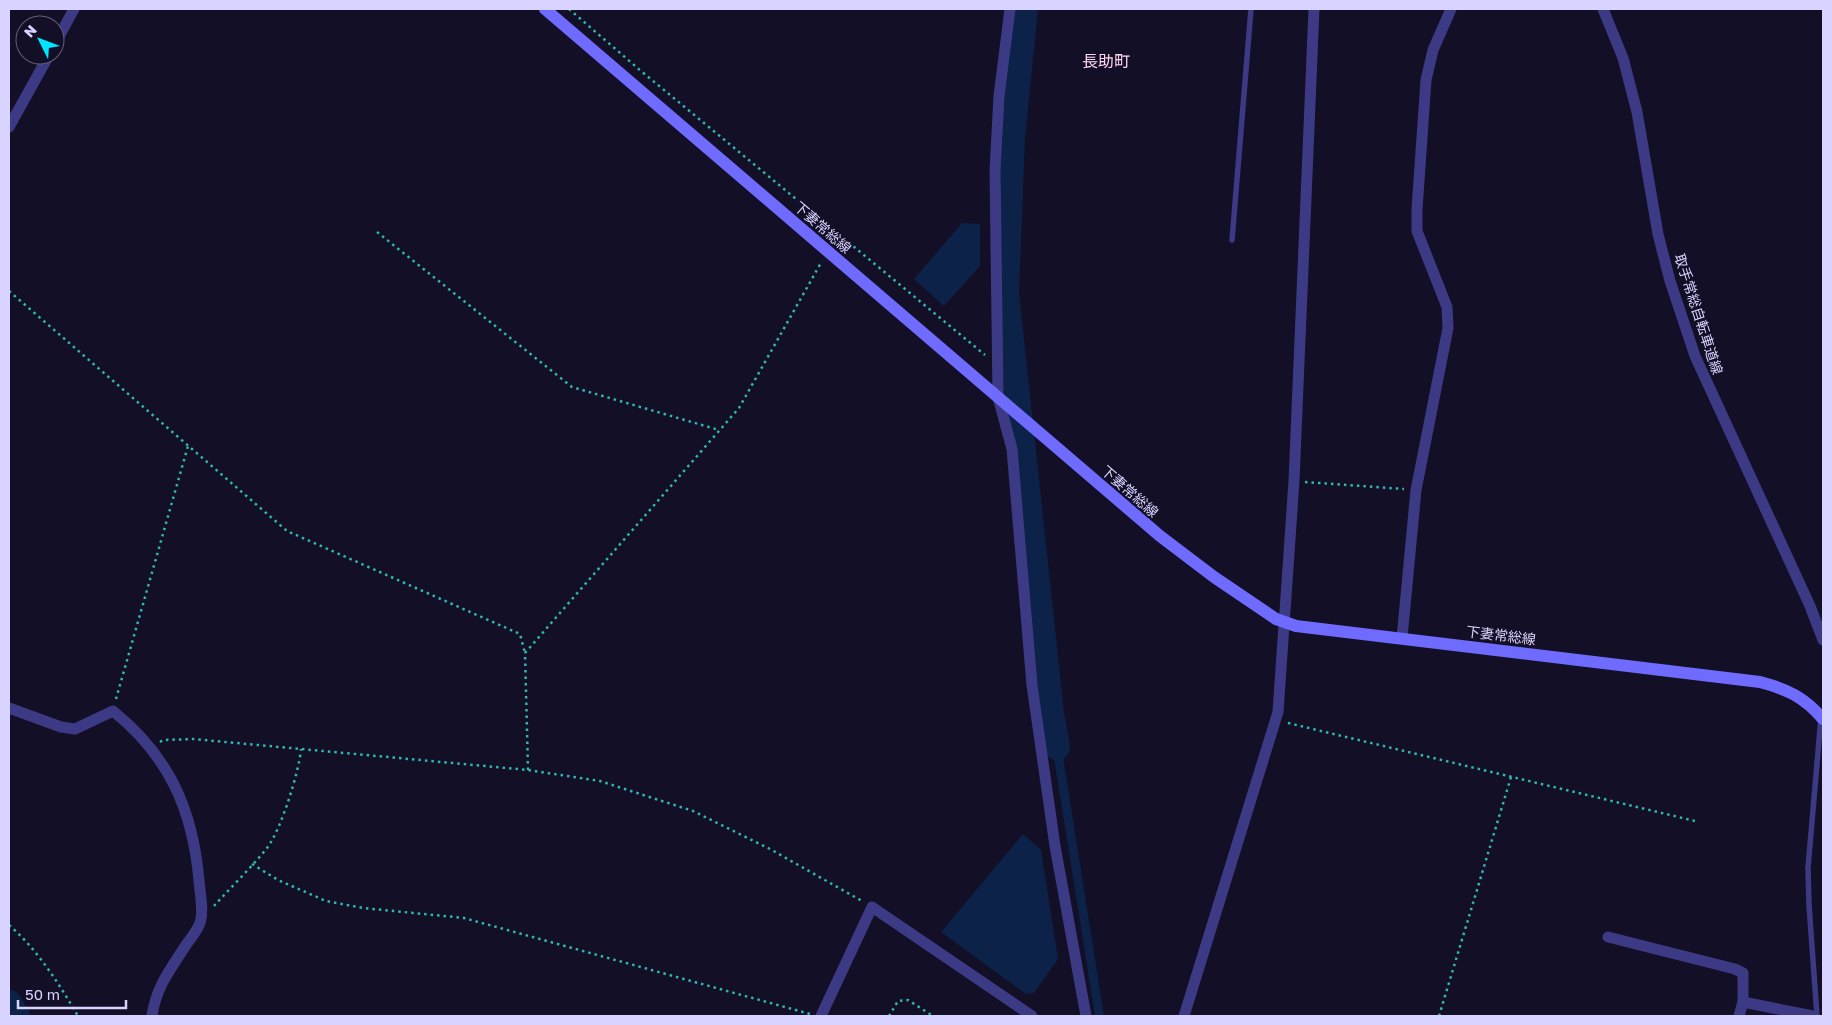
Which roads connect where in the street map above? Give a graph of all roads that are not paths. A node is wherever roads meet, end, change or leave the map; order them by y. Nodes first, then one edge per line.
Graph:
1 (74, 9) edge
2 (545, 9) edge
3 (1010, 9) edge
4 (1251, 9) edge
5 (1314, 9) edge
6 (1451, 9) edge
7 (1604, 9) edge
8 (65, 26) edge
9 (43, 65) edge
10 (9, 127) edge
11 (1232, 240) dead end
12 (998, 397) junction
13 (1285, 623) junction
14 (1402, 638) junction
15 (1823, 640) edge
16 (9, 708) edge
17 (1822, 717) edge
18 (1608, 937) dead end
19 (1743, 1002) junction
20 (152, 1016) edge
21 (819, 1016) edge
22 (1032, 1016) edge
23 (1086, 1016) edge
24 (1184, 1016) edge
25 (1739, 1016) edge
26 (1815, 1016) edge

1 - 8 street
2 - 12 main road, 下妻常総線
3 - 12 street
4 - 11 lane
5 - 13 street
6 - 14 street
7 - 15 street, 取手常総自転車道線
9 - 10 street
12 - 13 main road, 下妻常総線
12 - 23 street
13 - 14 main road, 下妻常総線
13 - 24 street
14 - 17 main road, 下妻常総線
16 - 20 street
17 - 26 lane
18 - 19 street
19 - 25 street
19 - 26 street
21 - 22 street

